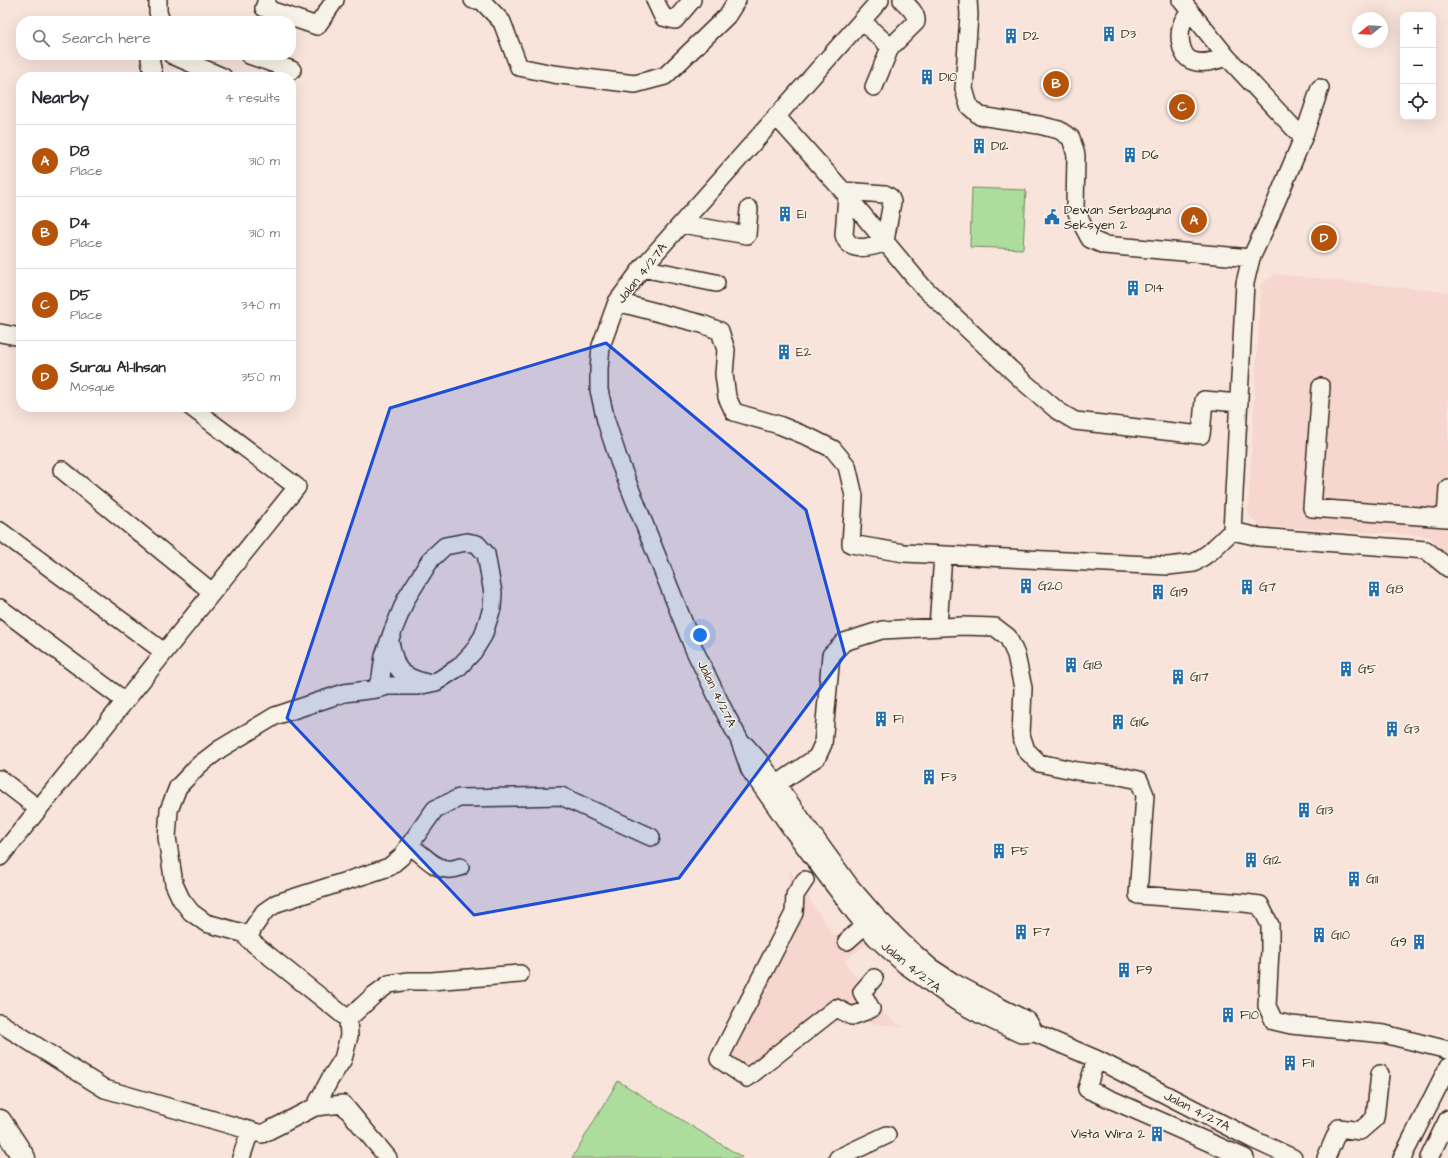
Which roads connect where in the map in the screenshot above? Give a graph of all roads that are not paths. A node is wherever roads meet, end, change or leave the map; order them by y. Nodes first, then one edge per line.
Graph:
1 (158, 0) edge
2 (267, 0) edge
3 (335, 0) edge
4 (473, 0) edge
5 (655, 0) edge
6 (692, 0) edge
7 (737, 0) edge
8 (880, 0) edge
9 (902, 0) edge
10 (968, 0) edge
11 (1186, 5) edge
12 (159, 16) edge
13 (288, 16) edge
14 (296, 19) edge
15 (862, 21) junction
16 (891, 45) junction
17 (1227, 57) junction
18 (150, 60) edge
19 (184, 60) edge
20 (263, 60) edge
21 (292, 70) dead end
22 (153, 72) edge
23 (211, 72) edge
24 (874, 87) dead end
25 (1320, 88) dead end
26 (776, 116) junction
27 (1303, 138) junction
28 (845, 193) junction
29 (749, 209) dead end
30 (682, 224) junction
31 (886, 242) junction
32 (1251, 258) junction
33 (642, 268) junction
34 (716, 283) dead end
35 (617, 302) junction
36 (0, 333) edge
37 (16, 336) edge
38 (1321, 387) dead end
39 (1239, 403) junction
40 (198, 412) edge
41 (62, 470) dead end
42 (1448, 488) edge
43 (1447, 518) edge
44 (0, 531) edge
45 (1232, 531) junction
46 (943, 555) junction
47 (1448, 568) edge
48 (212, 592) junction
49 (0, 608) edge
50 (938, 627) junction
51 (390, 640) junction
52 (164, 652) junction
53 (428, 684) junction
54 (376, 688) junction
55 (125, 701) junction
56 (739, 739) junction
57 (0, 779) edge
58 (776, 785) junction
59 (39, 809) junction
60 (651, 837) dead end
61 (408, 846) junction
62 (0, 858) edge
63 (460, 867) dead end
64 (805, 880) dead end
65 (871, 920) junction
66 (250, 935) junction
67 (847, 941) dead end
68 (520, 974) dead end
69 (874, 978) dead end
70 (348, 1019) junction
71 (0, 1023) edge
72 (1448, 1050) edge
73 (1096, 1059) junction
74 (1448, 1066) edge
75 (1380, 1074) dead end
76 (315, 1107) junction
77 (1448, 1119) edge
78 (0, 1121) edge
79 (250, 1131) junction
80 (887, 1135) dead end
81 (24, 1158) edge
82 (241, 1158) edge
83 (388, 1158) edge
84 (838, 1158) edge
85 (1246, 1158) edge
86 (1293, 1158) edge
87 (1326, 1158) edge
88 (1402, 1158) edge
89 (1429, 1158) edge

1 - 12 street
2 - 13 street
3 - 14 street
4 - 7 street
5 - 6 street
8 - 15 street, Jalan 4/27A
9 - 16 street
10 - 32 street
11 - 17 street
11 - 17 street
15 - 16 street
15 - 26 street, Jalan 4/27A
16 - 24 street
17 - 27 street
18 - 22 street
19 - 23 street
20 - 21 street
25 - 27 street
26 - 28 street
26 - 30 street, Jalan 4/27A
27 - 32 street
28 - 31 street
28 - 31 street
28 - 31 street
29 - 30 street
30 - 33 street, Jalan 4/27A
31 - 39 street
32 - 39 street
33 - 34 street
33 - 35 street, Jalan 4/27A
35 - 46 street
35 - 56 street, Jalan 4/27A
36 - 37 street
38 - 43 street
39 - 45 street
40 - 48 street
41 - 48 street
42 - 43 street
44 - 52 street
45 - 46 street
45 - 47 street
46 - 50 street
48 - 52 street
49 - 55 street
50 - 58 street
50 - 72 street
51 - 53 street
51 - 53 street
51 - 54 street
52 - 55 street
53 - 54 street
54 - 66 street
55 - 59 street
56 - 58 street, Jalan 4/27A
56 - 65 street, Jalan 4/27A
57 - 59 street
58 - 65 street, Jalan 4/27A
59 - 62 street
60 - 61 street
61 - 63 street
61 - 66 street
64 - 69 street
65 - 67 street
65 - 73 street, Jalan 4/27A
66 - 70 street
68 - 70 street
70 - 76 street
71 - 79 street
73 - 85 street
73 - 86 street, Jalan 4/27A
74 - 88 street
75 - 87 street
76 - 79 street
76 - 83 street
77 - 89 street
78 - 81 highway
79 - 82 street
80 - 84 street

